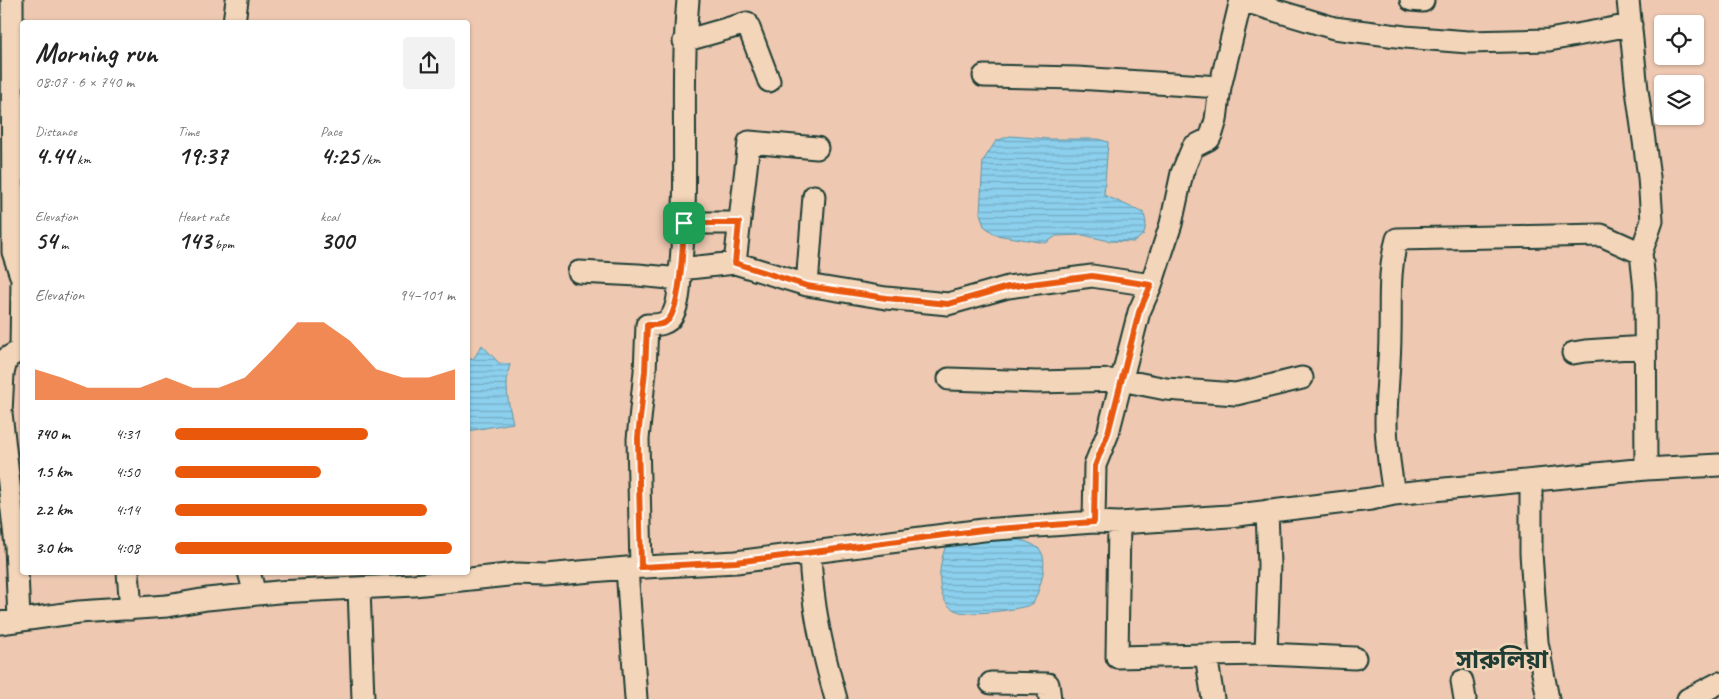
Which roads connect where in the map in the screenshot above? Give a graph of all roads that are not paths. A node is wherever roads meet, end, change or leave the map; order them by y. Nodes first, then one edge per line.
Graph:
1 (12, 0) edge
2 (237, 0) edge
3 (688, 0) edge
4 (1241, 0) edge
5 (1411, 0) edge
6 (1423, 0) edge
7 (1628, 0) edge
8 (1288, 7) edge
9 (234, 20) edge
10 (1631, 25) junction
11 (684, 41) junction
12 (984, 76) dead end
13 (769, 81) dead end
14 (1220, 87) junction
15 (6, 101) edge
16 (6, 148) edge
17 (817, 148) dead end
18 (814, 196) dead end
19 (684, 223) junction
20 (739, 223) junction
21 (1641, 254) junction
22 (735, 263) junction
23 (579, 272) dead end
24 (20, 274) edge
25 (680, 274) junction
26 (1151, 285) junction
27 (807, 286) junction
28 (1645, 347) junction
29 (20, 351) edge
30 (1573, 353) dead end
31 (949, 378) dead end
32 (1302, 378) dead end
33 (1121, 380) junction
34 (1719, 465) edge
35 (1646, 469) junction
36 (1531, 481) junction
37 (1394, 494) junction
38 (1267, 511) junction
39 (1094, 522) junction
40 (1119, 523) junction
41 (810, 554) junction
42 (634, 568) junction
43 (128, 575) edge
44 (250, 575) edge
45 (359, 588) junction
46 (255, 594) junction
47 (131, 609) junction
48 (9, 621) edge
49 (1266, 654) junction
50 (1206, 655) junction
51 (1355, 658) dead end
52 (991, 683) dead end
53 (1719, 683) edge
54 (363, 699) edge
55 (636, 699) edge
56 (836, 699) edge
57 (1050, 699) edge
58 (1213, 699) edge
59 (1548, 699) edge
60 (1688, 699) edge

1 - 15 street
2 - 9 street
3 - 11 street
4 - 8 street
4 - 14 street
5 - 6 street
7 - 10 street
8 - 10 street
10 - 21 street
11 - 13 street
11 - 19 street
12 - 14 street
14 - 26 street
15 - 16 street
16 - 24 street
17 - 20 street
18 - 27 street
19 - 20 street
19 - 25 street
20 - 22 street
21 - 28 street
21 - 37 street
22 - 25 street
22 - 27 street
23 - 25 street
25 - 42 street
26 - 27 street
26 - 33 street
28 - 30 street
28 - 35 street
29 - 48 street
31 - 33 street
32 - 33 street
33 - 39 street
34 - 35 street
35 - 36 street
36 - 37 street
36 - 59 street
37 - 38 street
38 - 40 street
38 - 49 street
39 - 40 street
39 - 41 street
40 - 50 street
41 - 42 street
41 - 56 street
42 - 45 street
42 - 55 street
43 - 47 street
44 - 46 street
45 - 46 street
45 - 54 street
46 - 47 street
47 - 48 street
49 - 50 street
49 - 51 street
50 - 58 street
52 - 57 street
53 - 60 street

